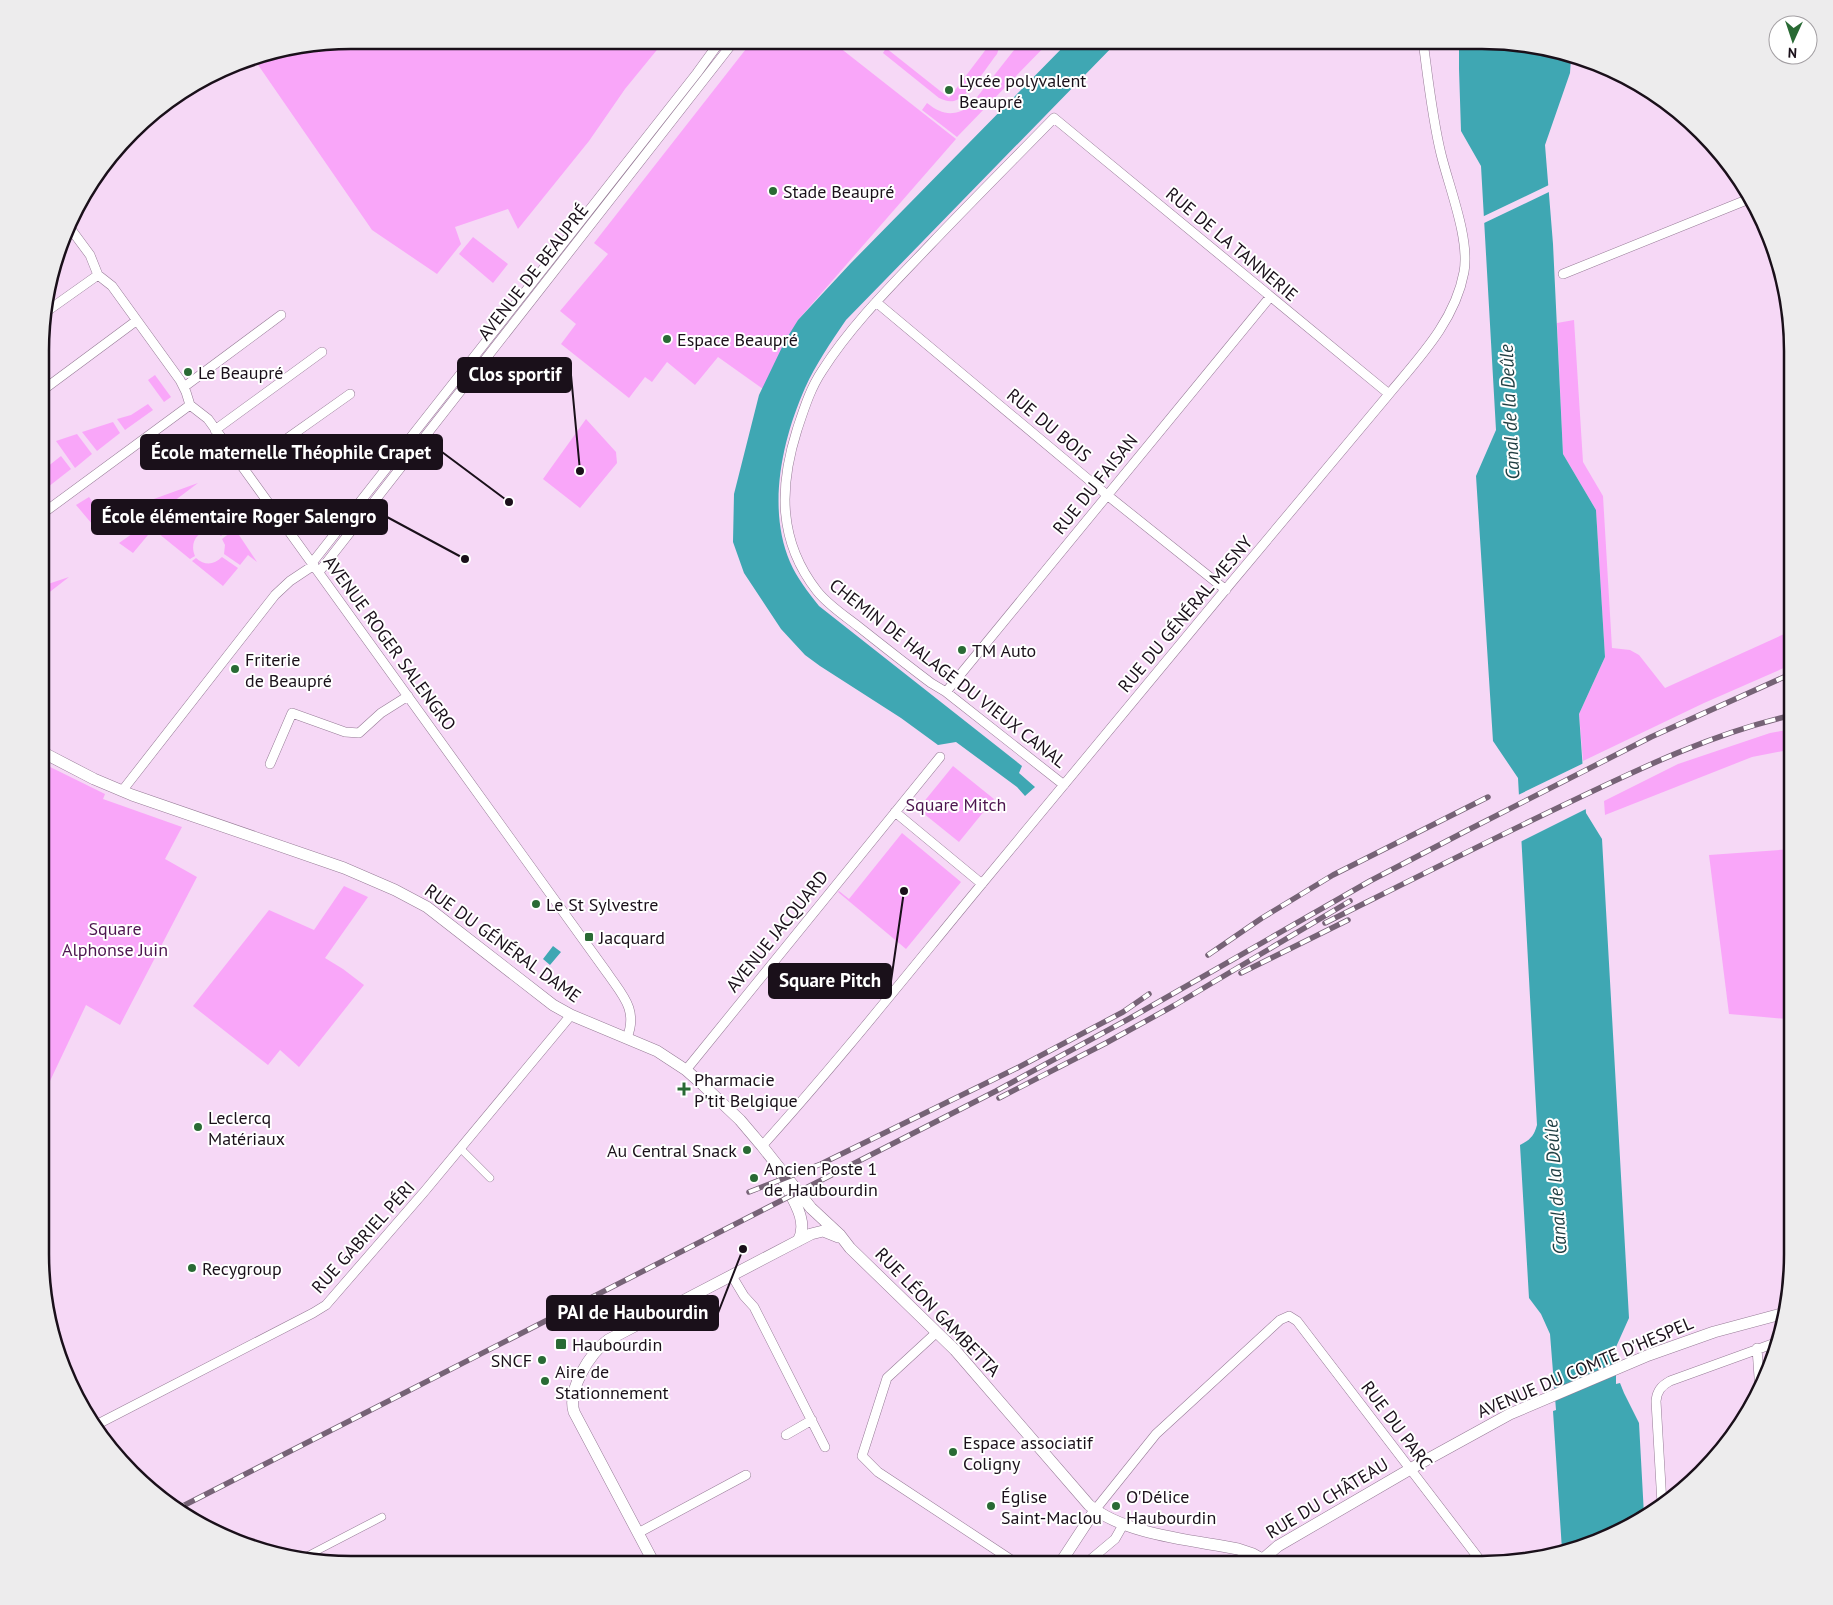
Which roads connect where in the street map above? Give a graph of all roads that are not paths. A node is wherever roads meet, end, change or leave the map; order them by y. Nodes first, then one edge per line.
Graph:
1 (714, 49) edge
2 (728, 49) edge
3 (1424, 49) edge
4 (1054, 118) joint
5 (1744, 201) edge
6 (73, 232) edge
7 (1564, 274) dead end
8 (98, 275) junction
9 (1270, 297) junction
10 (876, 302) junction
11 (52, 308) edge
12 (282, 315) dead end
13 (136, 321) junction
14 (322, 352) dead end
15 (49, 385) edge
16 (184, 387) junction
17 (350, 394) dead end
18 (1389, 394) junction
19 (190, 405) junction
20 (216, 430) junction
21 (244, 469) junction
22 (1108, 495) junction
23 (49, 509) edge
24 (315, 567) junction
25 (1226, 590) junction
26 (946, 692) junction
27 (408, 696) junction
28 (49, 755) edge
29 (940, 757) dead end
30 (270, 764) dead end
31 (1064, 785) junction
32 (122, 791) junction
33 (895, 812) junction
34 (982, 884) junction
35 (571, 1015) junction
36 (627, 1038) junction
37 (686, 1070) junction
38 (762, 1146) junction
39 (461, 1149) junction
40 (771, 1158) junction
41 (490, 1178) dead end
42 (798, 1241) junction
43 (850, 1248) junction
44 (732, 1276) junction
45 (1778, 1315) edge
46 (937, 1332) junction
47 (1770, 1344) edge
48 (1757, 1348) junction
49 (1759, 1375) edge
50 (812, 1420) junction
51 (100, 1423) edge
52 (786, 1435) dead end
53 (825, 1447) dead end
54 (1410, 1469) junction
55 (746, 1475) dead end
56 (1662, 1497) edge
57 (1095, 1510) junction
58 (382, 1517) dead end
59 (1123, 1525) junction
60 (638, 1533) junction
61 (311, 1554) edge
62 (650, 1556) edge
63 (1005, 1556) edge
64 (1065, 1556) edge
65 (1095, 1556) edge
66 (1254, 1556) edge
67 (1271, 1556) edge
68 (1477, 1556) edge

1 - 24 street, AVENUE DE BEAUPRÉ
2 - 24 street, AVENUE DE BEAUPRÉ
3 - 18 street, RUE DU GÉNÉRAL MESNY
4 - 9 street, RUE DE LA TANNERIE
4 - 10 street, CHEMIN DE HALAGE DU VIEUX CANAL
5 - 7 street
6 - 8 street
8 - 11 street
8 - 13 street
9 - 18 street, RUE DE LA TANNERIE
9 - 22 street, RUE DU FAISAN
10 - 22 street, RUE DU BOIS
10 - 26 street, CHEMIN DE HALAGE DU VIEUX CANAL
12 - 16 street
13 - 15 street
13 - 16 street
14 - 20 street
16 - 19 street
17 - 21 street
18 - 25 street, RUE DU GÉNÉRAL MESNY
19 - 20 street, AVENUE ROGER SALENGRO
19 - 23 street
20 - 21 street, AVENUE ROGER SALENGRO
21 - 24 street, AVENUE ROGER SALENGRO
22 - 25 street, RUE DU BOIS
22 - 26 street, RUE DU FAISAN
24 - 27 street, AVENUE ROGER SALENGRO
24 - 32 street
25 - 31 street, RUE DU GÉNÉRAL MESNY
26 - 31 street, CHEMIN DE HALAGE DU VIEUX CANAL
27 - 30 street
27 - 36 street, AVENUE ROGER SALENGRO
28 - 32 street, RUE DU GÉNÉRAL DAME
29 - 33 street, AVENUE JACQUARD
31 - 34 street, RUE DU GÉNÉRAL MESNY
32 - 35 street, RUE DU GÉNÉRAL DAME
33 - 34 street
33 - 37 street, AVENUE JACQUARD
34 - 38 street, RUE DU GÉNÉRAL MESNY
35 - 36 street, RUE DU GÉNÉRAL DAME
35 - 39 street, RUE GABRIEL PÉRI
36 - 37 street, RUE DU GÉNÉRAL DAME
37 - 38 street, RUE DU GÉNÉRAL DAME
38 - 40 street, RUE DU GÉNÉRAL DAME
39 - 41 street
39 - 51 street, RUE GABRIEL PÉRI
40 - 42 street
40 - 43 street, RUE LÉON GAMBETTA
42 - 43 street
42 - 44 street
43 - 46 street, RUE LÉON GAMBETTA
44 - 50 street
44 - 60 street
45 - 54 street, AVENUE DU COMTE D'HESPEL
46 - 57 street, RUE LÉON GAMBETTA
46 - 63 street
47 - 48 street
48 - 49 street
48 - 56 street
50 - 52 street
50 - 53 street
54 - 57 street, RUE DU PARC
54 - 67 street, RUE DU CHÂTEAU
54 - 68 street, RUE DU PARC
55 - 60 street
57 - 59 street, RUE LÉON GAMBETTA
57 - 64 street
58 - 61 street
59 - 65 street
59 - 66 street, RUE LÉON GAMBETTA
60 - 62 street

